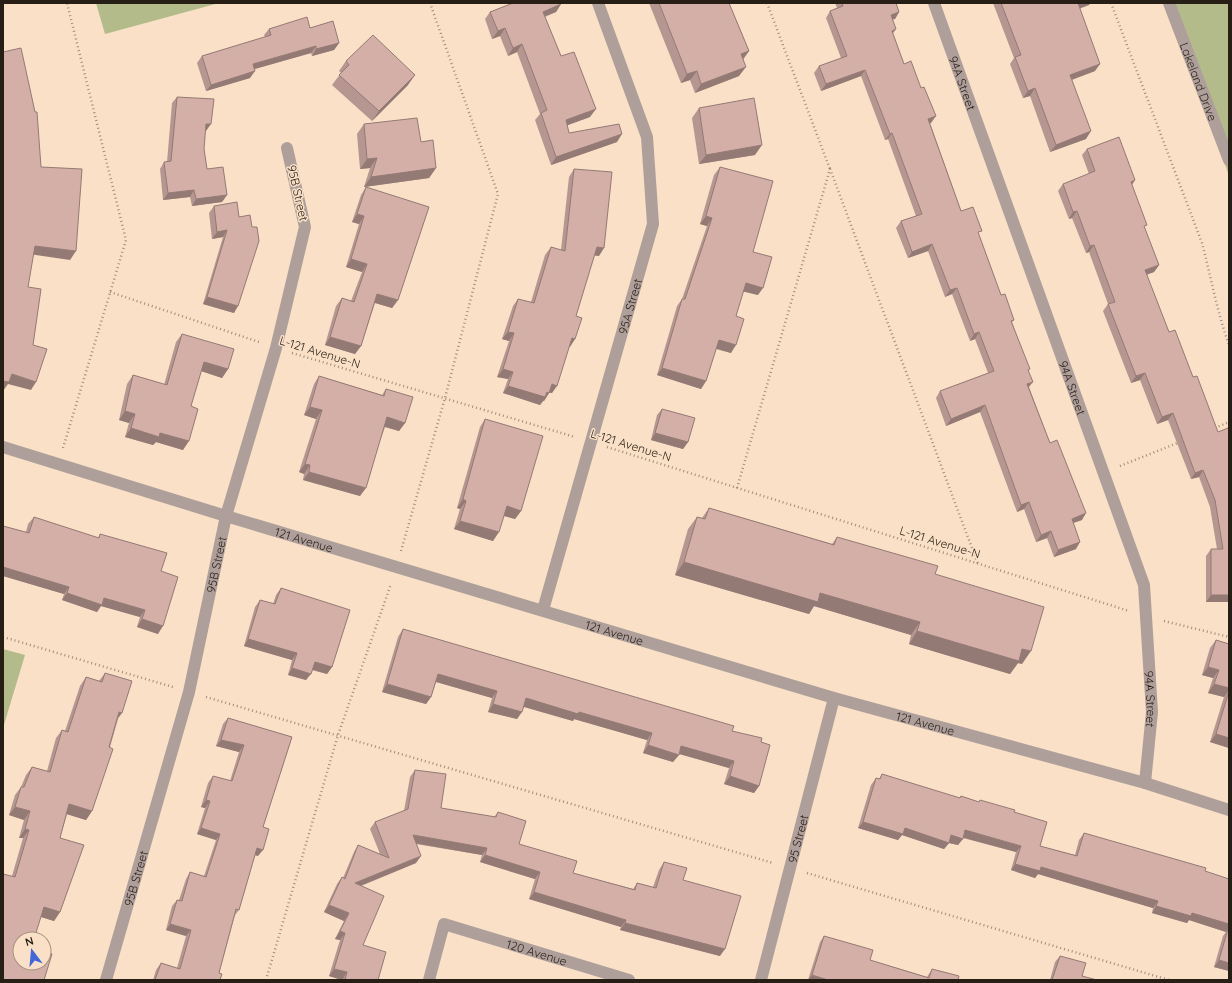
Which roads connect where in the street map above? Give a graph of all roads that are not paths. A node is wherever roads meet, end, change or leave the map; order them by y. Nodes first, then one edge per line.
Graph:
1 (598, 3) edge
2 (934, 3) edge
3 (1169, 3) edge
4 (288, 148) dead end
5 (1229, 160) edge
6 (3, 447) edge
7 (226, 516) junction
8 (544, 610) junction
9 (834, 698) junction
10 (1144, 783) junction
11 (1229, 810) edge
12 (106, 980) edge
13 (429, 980) edge
14 (629, 980) edge
15 (760, 980) edge

1 - 8 street, 95A Street
2 - 10 street, 94A Street
3 - 5 street, Lakeland Drive
4 - 7 street, 95B Street
6 - 7 street, 121 Avenue
7 - 8 street, 121 Avenue
7 - 12 street, 95B Street
8 - 9 street, 121 Avenue
9 - 10 street, 121 Avenue
9 - 15 street, 95 Street
10 - 11 street, 121 Avenue
13 - 14 street, 120 Avenue

